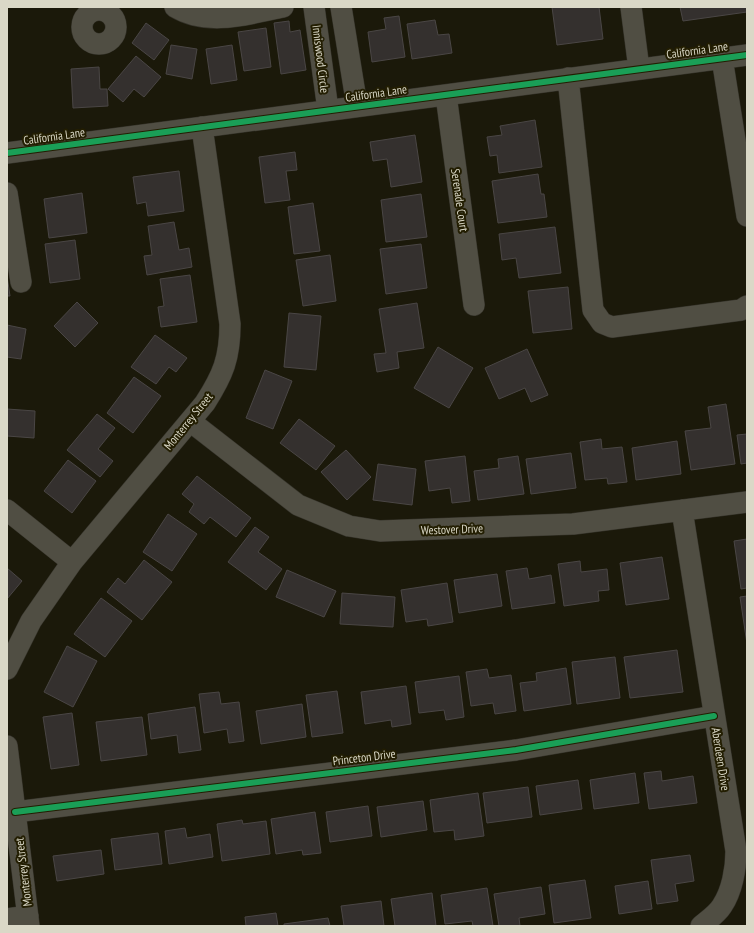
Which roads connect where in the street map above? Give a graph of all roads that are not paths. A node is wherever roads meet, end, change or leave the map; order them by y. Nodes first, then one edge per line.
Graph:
1 (175, 7) edge
2 (283, 7) edge
3 (314, 7) edge
4 (341, 7) edge
5 (632, 7) edge
6 (747, 55) edge
7 (722, 58) junction
8 (639, 69) junction
9 (568, 78) junction
10 (446, 95) junction
11 (357, 106) junction
12 (328, 110) junction
13 (202, 127) junction
14 (7, 153) edge
15 (7, 193) edge
16 (747, 216) edge
17 (21, 282) dead end
18 (474, 305) dead end
19 (747, 306) edge
20 (190, 421) junction
21 (747, 502) edge
22 (7, 510) edge
23 (682, 510) junction
24 (72, 562) junction
25 (7, 669) edge
26 (714, 716) junction
27 (7, 746) edge
28 (15, 812) junction
29 (7, 919) edge
30 (29, 921) edge
31 (713, 923) edge

1 - 2 street
3 - 12 street, Inniswood Circle
4 - 11 street
5 - 8 street
6 - 7 street, California Lane
7 - 8 street, California Lane
7 - 16 street
8 - 9 street, California Lane
9 - 10 street, California Lane
9 - 19 street
10 - 11 street, California Lane
10 - 18 street, Serenade Court
11 - 12 street, California Lane
12 - 13 street, California Lane
13 - 14 street, California Lane
13 - 20 street, Monterrey Street
15 - 17 street
20 - 23 street, Westover Drive
20 - 24 street, Monterrey Street
21 - 23 street, Westover Drive
22 - 24 street
23 - 26 street, Aberdeen Drive
24 - 25 street, Monterrey Street
26 - 28 street, Princeton Drive
26 - 31 street, Aberdeen Drive
27 - 28 street, Monterrey Street
28 - 30 street, Monterrey Street
29 - 30 street

